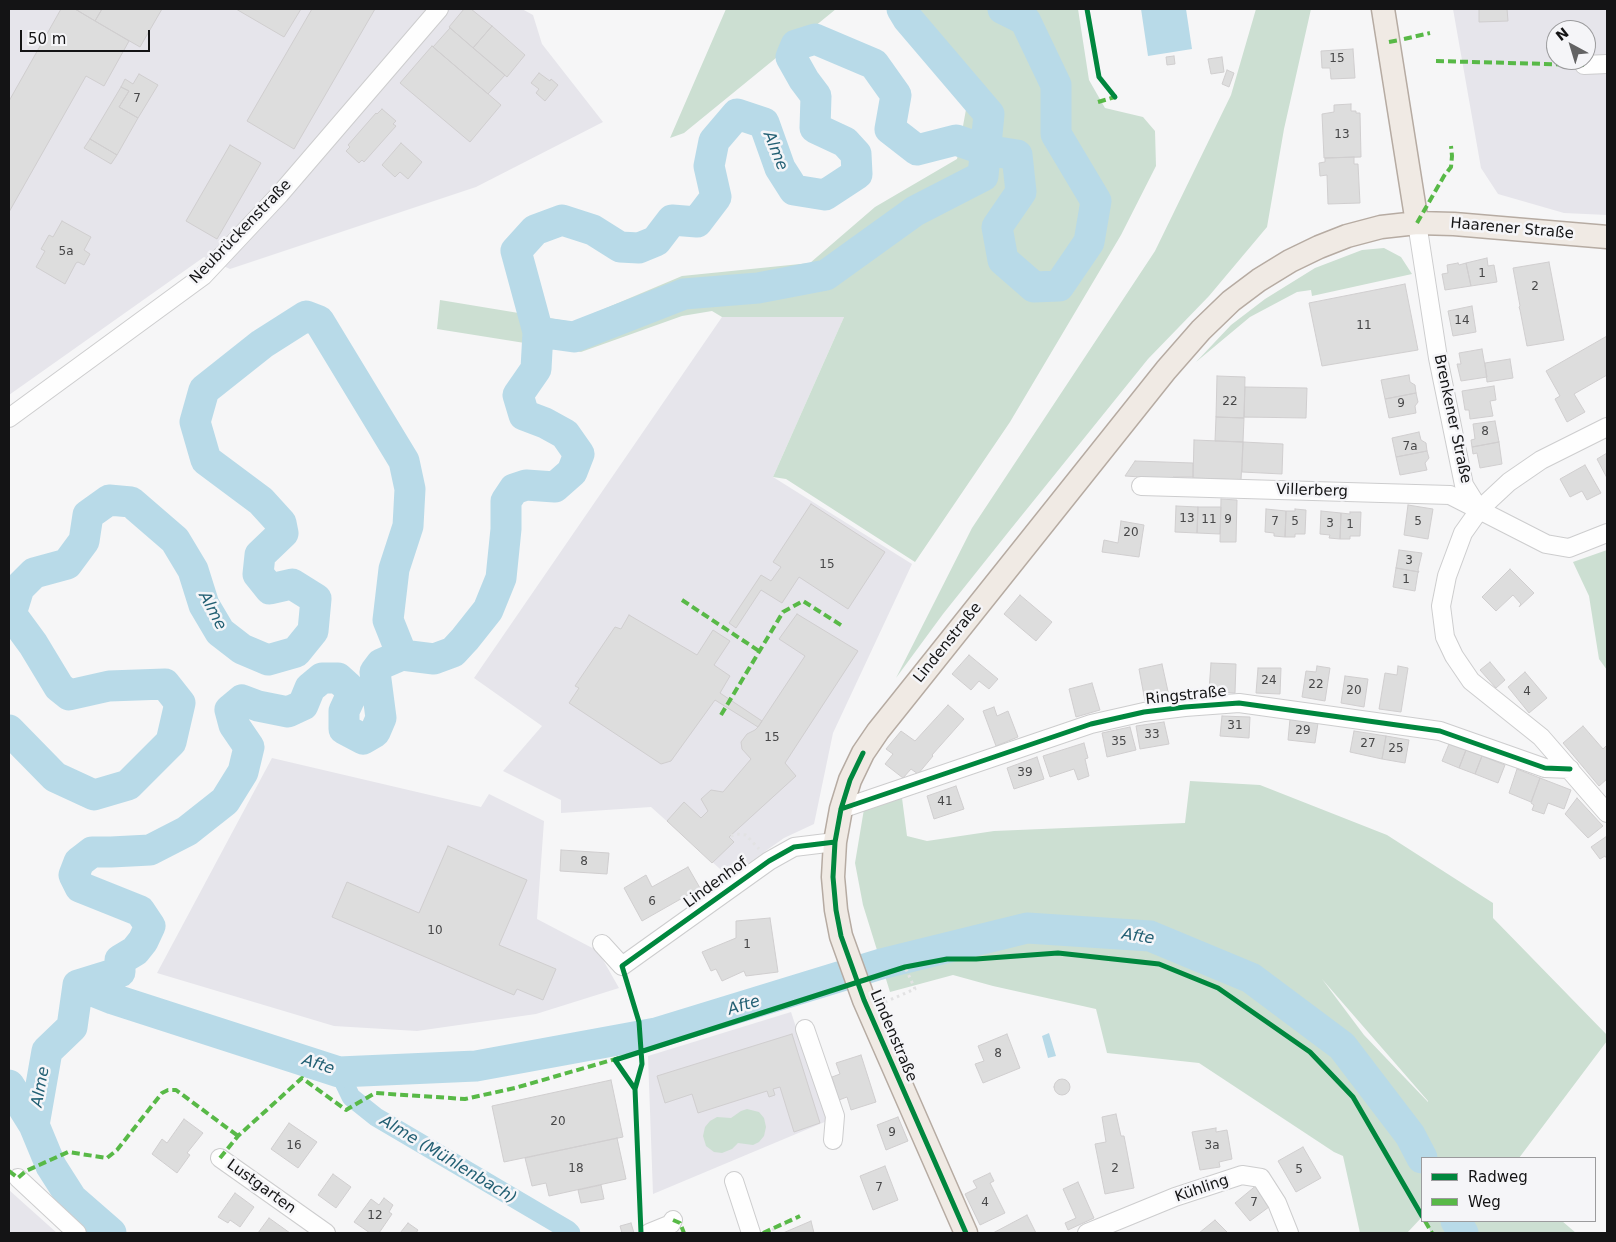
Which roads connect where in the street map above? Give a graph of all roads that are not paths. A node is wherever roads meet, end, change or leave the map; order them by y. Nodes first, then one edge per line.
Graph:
1 (439, 9) edge
2 (1383, 9) edge
3 (1417, 223) junction
4 (1607, 237) edge
5 (9, 418) edge
6 (1607, 427) edge
7 (1141, 486) dead end
8 (1480, 509) junction
9 (1607, 533) edge
10 (1570, 769) junction
11 (841, 809) junction
12 (1607, 813) edge
13 (835, 842) junction
14 (602, 944) dead end
15 (805, 1029) dead end
16 (834, 1140) dead end
17 (220, 1158) dead end
18 (18, 1178) dead end
19 (734, 1180) dead end
20 (674, 1220) dead end
21 (77, 1233) edge
22 (326, 1233) edge
23 (649, 1233) edge
24 (751, 1233) edge
25 (966, 1233) edge
26 (1087, 1233) edge
27 (1289, 1233) edge

1 - 5 street, Neubrückenstraße
2 - 3 main road, Brenkener Straße
3 - 4 main road, Haarener Straße
3 - 8 street, Brenkener Straße
3 - 11 main road, Lindenstraße
6 - 8 street
7 - 8 street, Villerberg
8 - 9 street, Villerberg
8 - 10 street
10 - 11 street, Ringstraße
10 - 12 street
11 - 13 main road, Lindenstraße
13 - 14 street, Lindenhof
13 - 25 main road, Lindenstraße
15 - 16 street
17 - 22 street, Lustgarten
18 - 21 street
19 - 24 street
20 - 23 street
26 - 27 street, Kühling

